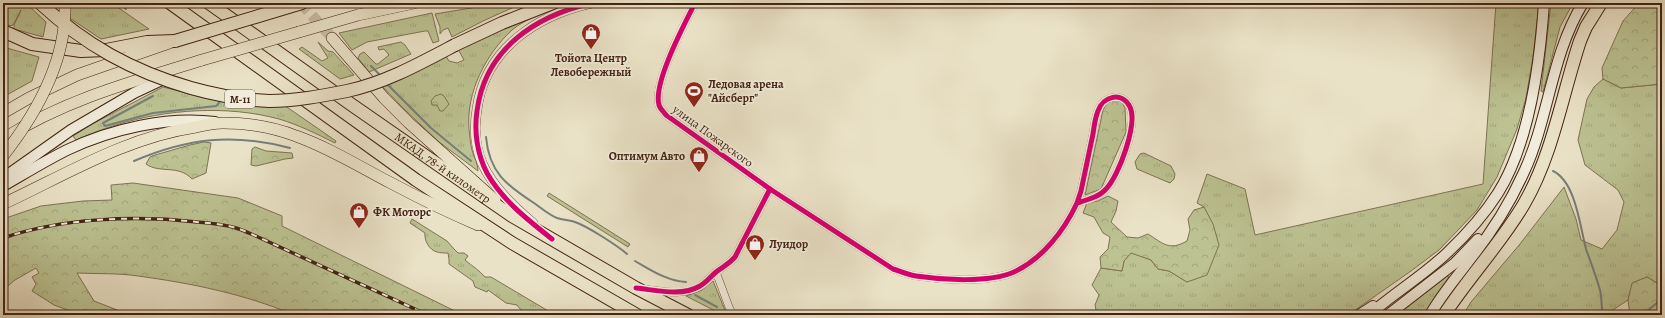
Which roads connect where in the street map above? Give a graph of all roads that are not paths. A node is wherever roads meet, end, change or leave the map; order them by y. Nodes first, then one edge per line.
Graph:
1 (40, 3) edge
2 (65, 3) edge
3 (170, 3) edge
4 (209, 3) edge
5 (302, 3) edge
6 (414, 3) edge
7 (552, 3) edge
8 (592, 3) edge
9 (695, 3) edge
10 (1544, 3) edge
11 (1582, 3) edge
12 (1601, 3) edge
13 (3, 31) edge
14 (3, 38) edge
15 (332, 38) tunnel mouth
16 (175, 41) junction
17 (32, 44) junction
18 (119, 60) junction
19 (202, 60) junction
20 (3, 113) edge
21 (221, 123) junction
22 (3, 139) edge
23 (3, 156) edge
24 (3, 178) edge
25 (3, 186) edge
26 (770, 189) junction
27 (1077, 203) junction
28 (3, 204) edge
29 (1506, 204) junction
30 (512, 216) junction
31 (493, 231) junction
32 (552, 240) junction
33 (716, 272) junction
34 (636, 288) junction
35 (1399, 291) junction
36 (637, 315) edge
37 (688, 315) edge
38 (733, 315) edge
39 (1359, 315) edge
40 (1369, 315) edge
41 (1388, 315) edge
42 (1430, 315) edge
43 (1444, 315) edge

1 - 18 highway, М-11, bridge
2 - 23 main road, bridge
3 - 31 highway, МКАД, 78-й километр
4 - 30 highway, МКАД, 78-й километр
5 - 16 highway, bridge
6 - 19 main road, bridge
7 - 18 highway, М-11, bridge
8 - 32 street
9 - 26 street, улица Пожарского
10 - 35 main road
11 - 29 main road
12 - 43 highway
13 - 17 highway
14 - 17 main road
15 - 30 main road
16 - 17 highway
16 - 18 main road
18 - 20 main road
19 - 22 main road
19 - 24 main road
21 - 25 main road
21 - 28 main road
21 - 31 main road
26 - 27 street
26 - 33 street
27 - 27 street
29 - 41 main road
29 - 42 main road
30 - 32 highway, МКАД, 78-й километр
31 - 36 highway, МКАД, 78-й километр
32 - 34 highway, МКАД, 78-й километр
33 - 34 street
33 - 38 street
34 - 37 highway, МКАД, 78-й километр
35 - 39 main road
35 - 40 main road

